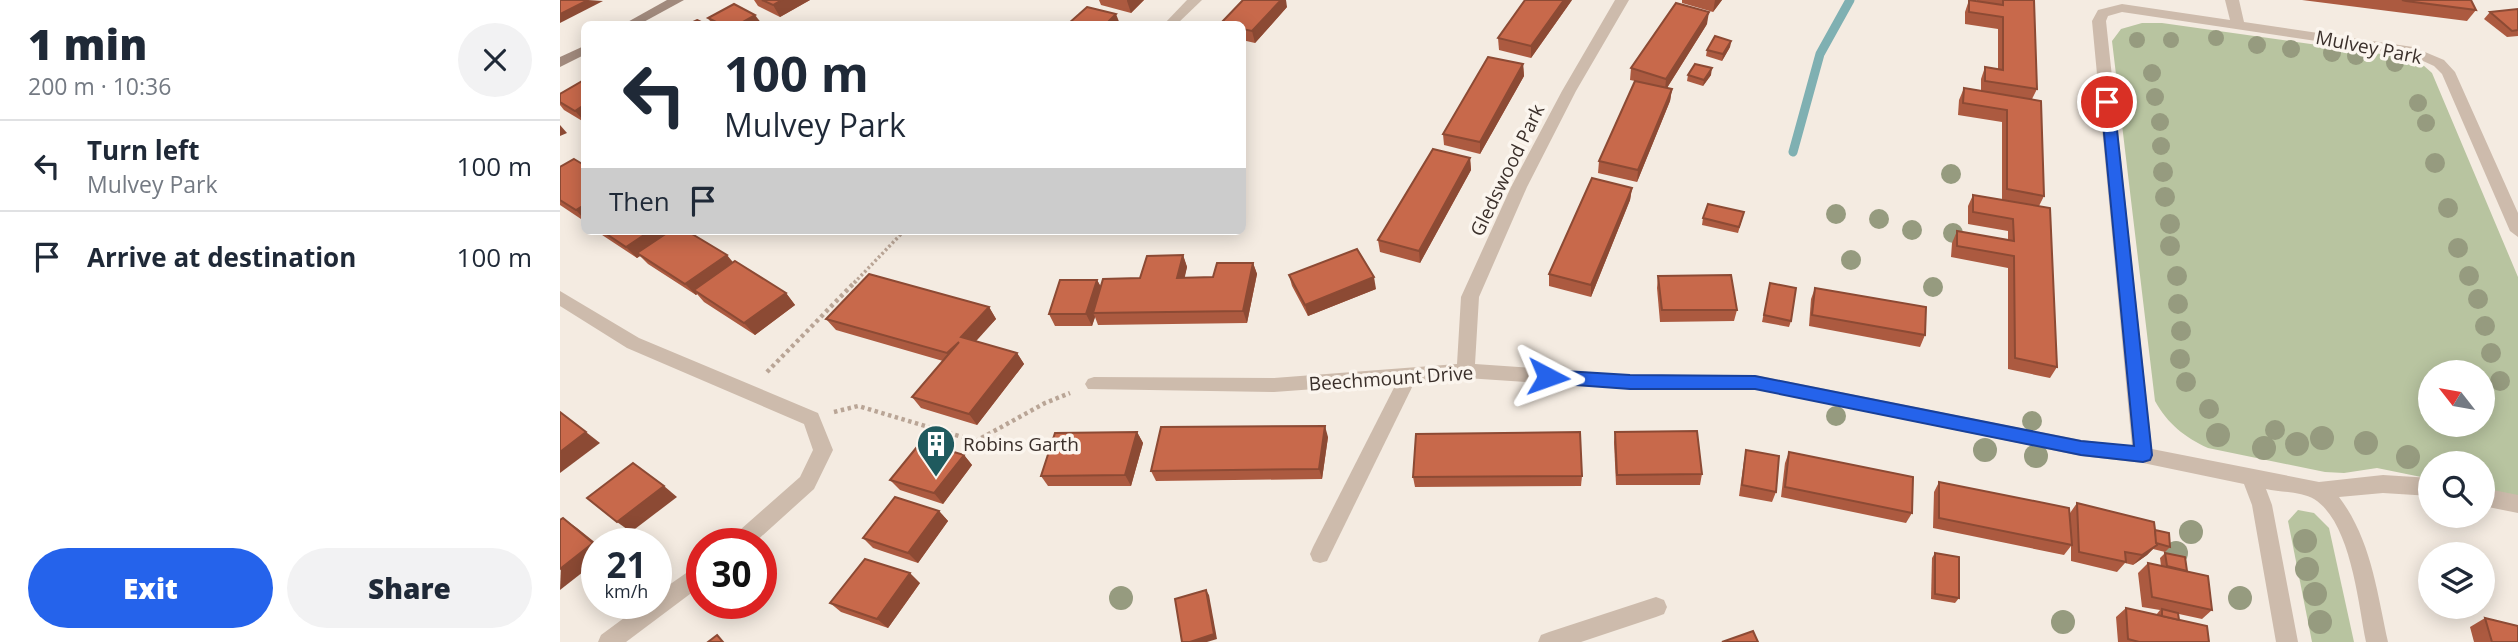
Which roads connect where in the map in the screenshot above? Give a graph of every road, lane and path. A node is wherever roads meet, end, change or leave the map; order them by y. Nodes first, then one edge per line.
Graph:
1 (677, 0) edge
2 (1195, 0) edge
3 (1622, 0) edge
4 (2232, 0) edge
5 (638, 21) edge
6 (1173, 21) edge
7 (2238, 25) junction
8 (581, 52) edge
9 (560, 63) edge
10 (2518, 231) edge
11 (900, 235) edge
12 (560, 298) edge
13 (1466, 371) junction
14 (1409, 375) junction
15 (1094, 384) joint
16 (747, 393) junction
17 (811, 419) junction
18 (2143, 455) junction
19 (2252, 478) junction
20 (2418, 485) edge
21 (2319, 491) junction
22 (2495, 499) edge
23 (2518, 504) edge
24 (757, 528) edge
25 (1320, 554) dead end
26 (686, 584) edge
27 (1656, 607) dead end
28 (609, 642) edge
29 (1549, 642) edge
30 (2287, 642) edge
31 (2377, 642) edge

1 - 5 street
2 - 6 street
3 - 13 street, Gledswood Park
4 - 7 street
7 - 10 street, Mulvey Park
7 - 18 street, Mulvey Park
8 - 9 street
11 - 16 path
12 - 16 street
13 - 14 street, Beechmount Drive
13 - 18 street, Beechmount Drive
14 - 15 street, Beechmount Drive
14 - 25 street
15 - 17 path
16 - 17 street
17 - 24 street
18 - 19 street
19 - 21 street
19 - 30 street
20 - 21 street
21 - 31 street
22 - 23 street
26 - 28 street
27 - 29 street

